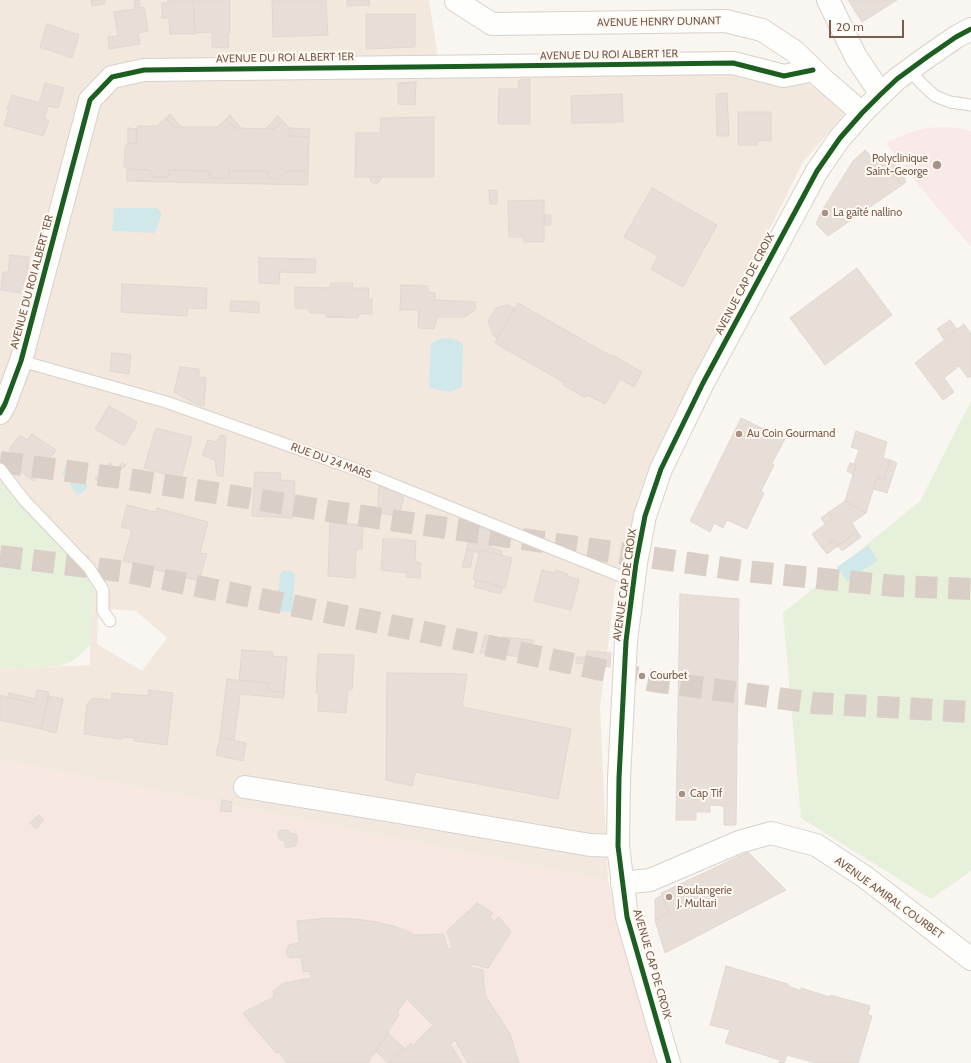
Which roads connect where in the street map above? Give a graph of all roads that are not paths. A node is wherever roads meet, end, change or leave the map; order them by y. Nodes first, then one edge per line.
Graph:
1 (456, 0) edge
2 (828, 0) edge
3 (971, 29) edge
4 (814, 70) junction
5 (910, 70) junction
6 (881, 94) junction
7 (971, 105) edge
8 (862, 113) junction
9 (21, 361) junction
10 (0, 413) edge
11 (0, 469) edge
12 (633, 581) junction
13 (110, 621) dead end
14 (245, 787) dead end
15 (618, 846) junction
16 (622, 883) junction
17 (971, 959) edge
18 (669, 1063) edge

1 - 4 street, AVENUE HENRY DUNANT
2 - 6 street
3 - 5 street, AVENUE CAP DE CROIX
4 - 8 street, AVENUE HENRY DUNANT
4 - 9 street, AVENUE DU ROI ALBERT 1ER
5 - 6 street, AVENUE CAP DE CROIX
5 - 7 lane
6 - 8 street, AVENUE CAP DE CROIX
8 - 12 street, AVENUE CAP DE CROIX
9 - 10 street, AVENUE DU ROI ALBERT 1ER
9 - 12 lane, RUE DU 24 MARS
11 - 13 lane
12 - 15 street, AVENUE CAP DE CROIX
14 - 15 street
15 - 16 street, AVENUE CAP DE CROIX
16 - 17 street, AVENUE AMIRAL COURBET
16 - 18 street, AVENUE CAP DE CROIX

